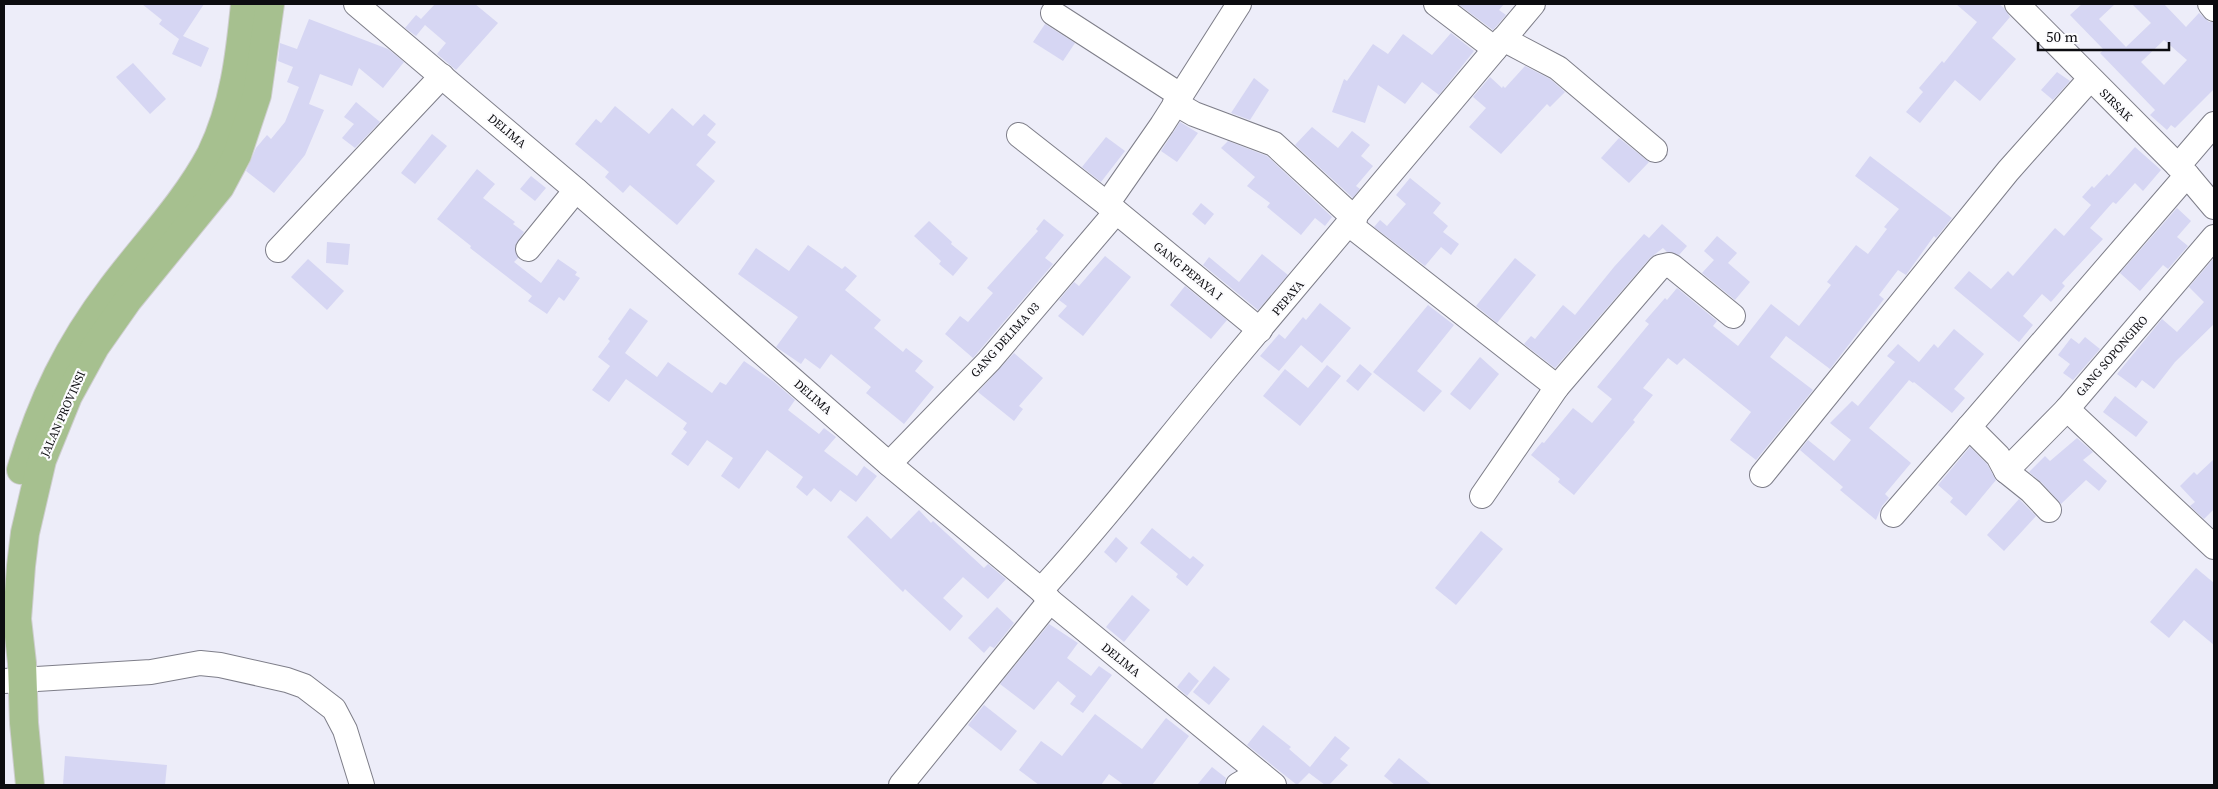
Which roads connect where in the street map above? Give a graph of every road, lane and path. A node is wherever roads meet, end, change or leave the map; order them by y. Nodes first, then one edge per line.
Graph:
1 (245, 4) edge
2 (270, 4) edge
3 (356, 4) edge
4 (1239, 4) edge
5 (1436, 4) edge
6 (1533, 4) edge
7 (2017, 4) edge
8 (2210, 4) edge
9 (2214, 9) edge
10 (1053, 12) dead end
11 (1499, 44) junction
12 (250, 69) junction
13 (442, 76) junction
14 (2090, 79) junction
15 (1178, 99) junction
16 (2214, 124) edge
17 (1019, 135) dead end
18 (1655, 150) dead end
19 (2182, 171) junction
20 (576, 190) junction
21 (2214, 207) edge
22 (1112, 208) junction
23 (1352, 222) junction
24 (2214, 237) edge
25 (528, 249) dead end
26 (278, 250) dead end
27 (1734, 316) dead end
28 (1260, 330) junction
29 (1557, 387) junction
30 (2067, 409) junction
31 (1969, 427) junction
32 (889, 464) junction
33 (2006, 471) junction
34 (1762, 475) dead end
35 (1482, 496) dead end
36 (2050, 510) dead end
37 (1893, 516) dead end
38 (2214, 547) edge
39 (4, 552) edge
40 (1045, 596) junction
41 (10, 680) edge
42 (1266, 779) edge
43 (13, 785) edge
44 (30, 785) edge
45 (362, 785) edge
46 (901, 785) edge
47 (1238, 785) edge

1 - 12 main road, JALAN PROVINSI
2 - 12 main road, JALAN PROVINSI
3 - 13 street, DELIMA
4 - 15 street, GANG DELIMA 03
5 - 11 street
6 - 11 street, PEPAYA
7 - 14 street, SIRSAK
8 - 9 street
10 - 15 street
11 - 18 street
11 - 23 street, PEPAYA
12 - 39 main road, JALAN PROVINSI
12 - 41 main road, JALAN PROVINSI
13 - 20 street, DELIMA
13 - 26 street
14 - 19 street, SIRSAK
14 - 34 street
15 - 22 street, GANG DELIMA 03
15 - 23 street
16 - 19 street
17 - 22 street, GANG PEPAYA I
19 - 21 street, SIRSAK
19 - 31 street
20 - 25 street
20 - 32 street, DELIMA
22 - 28 street, GANG PEPAYA I
22 - 32 street, GANG DELIMA 03
23 - 28 street, PEPAYA
23 - 29 street
24 - 30 street, GANG SOPONGIRO
27 - 29 street
28 - 40 street, PEPAYA
29 - 35 street
30 - 33 street, GANG SOPONGIRO
30 - 38 street
31 - 33 street
31 - 37 street
32 - 40 street, DELIMA
33 - 36 street
40 - 42 street, DELIMA
40 - 46 street, PEPAYA
41 - 43 main road, JALAN PROVINSI
41 - 44 main road, JALAN PROVINSI
41 - 45 street
42 - 47 street

